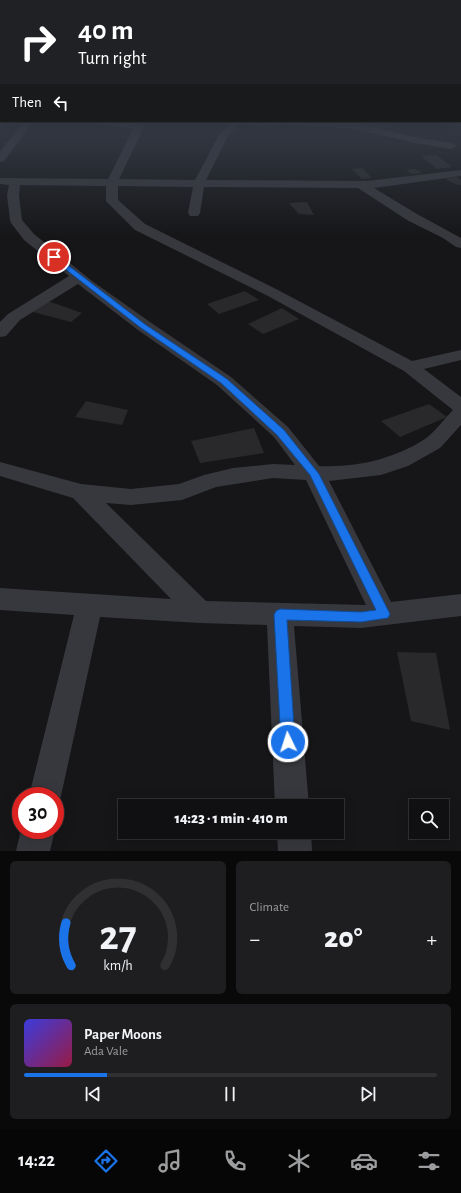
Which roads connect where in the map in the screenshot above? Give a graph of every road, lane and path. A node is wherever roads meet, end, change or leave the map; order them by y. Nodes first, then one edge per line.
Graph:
1 (124, 158) edge
2 (212, 158) edge
3 (461, 173) edge
4 (7, 181) edge
5 (112, 182) junction
6 (199, 183) junction
7 (361, 185) junction
8 (194, 213) dead end
9 (8, 217) edge
10 (461, 244) edge
11 (78, 277) junction
12 (0, 332) edge
13 (461, 355) edge
14 (410, 367) junction
15 (461, 407) edge
16 (461, 413) edge
17 (0, 469) edge
18 (314, 474) junction
19 (81, 492) junction
20 (0, 600) edge
21 (90, 604) junction
22 (461, 605) edge
23 (200, 612) junction
24 (384, 614) junction
25 (280, 615) junction
26 (47, 787) edge
27 (292, 799) edge
28 (36, 839) edge
29 (294, 839) edge
30 (33, 851) edge
31 (295, 851) edge

1 - 5 street
2 - 6 street
3 - 7 street
4 - 5 street
4 - 9 street
5 - 6 street
5 - 14 street
6 - 7 street
6 - 8 street
7 - 10 street
9 - 11 street
11 - 12 street
11 - 18 street
13 - 14 street
14 - 15 street
16 - 18 street
17 - 19 street
18 - 19 street
18 - 24 street
19 - 23 street
20 - 21 street
21 - 23 street
21 - 26 street
22 - 24 street
23 - 25 street
24 - 25 street
25 - 27 street
28 - 30 street
29 - 31 street

